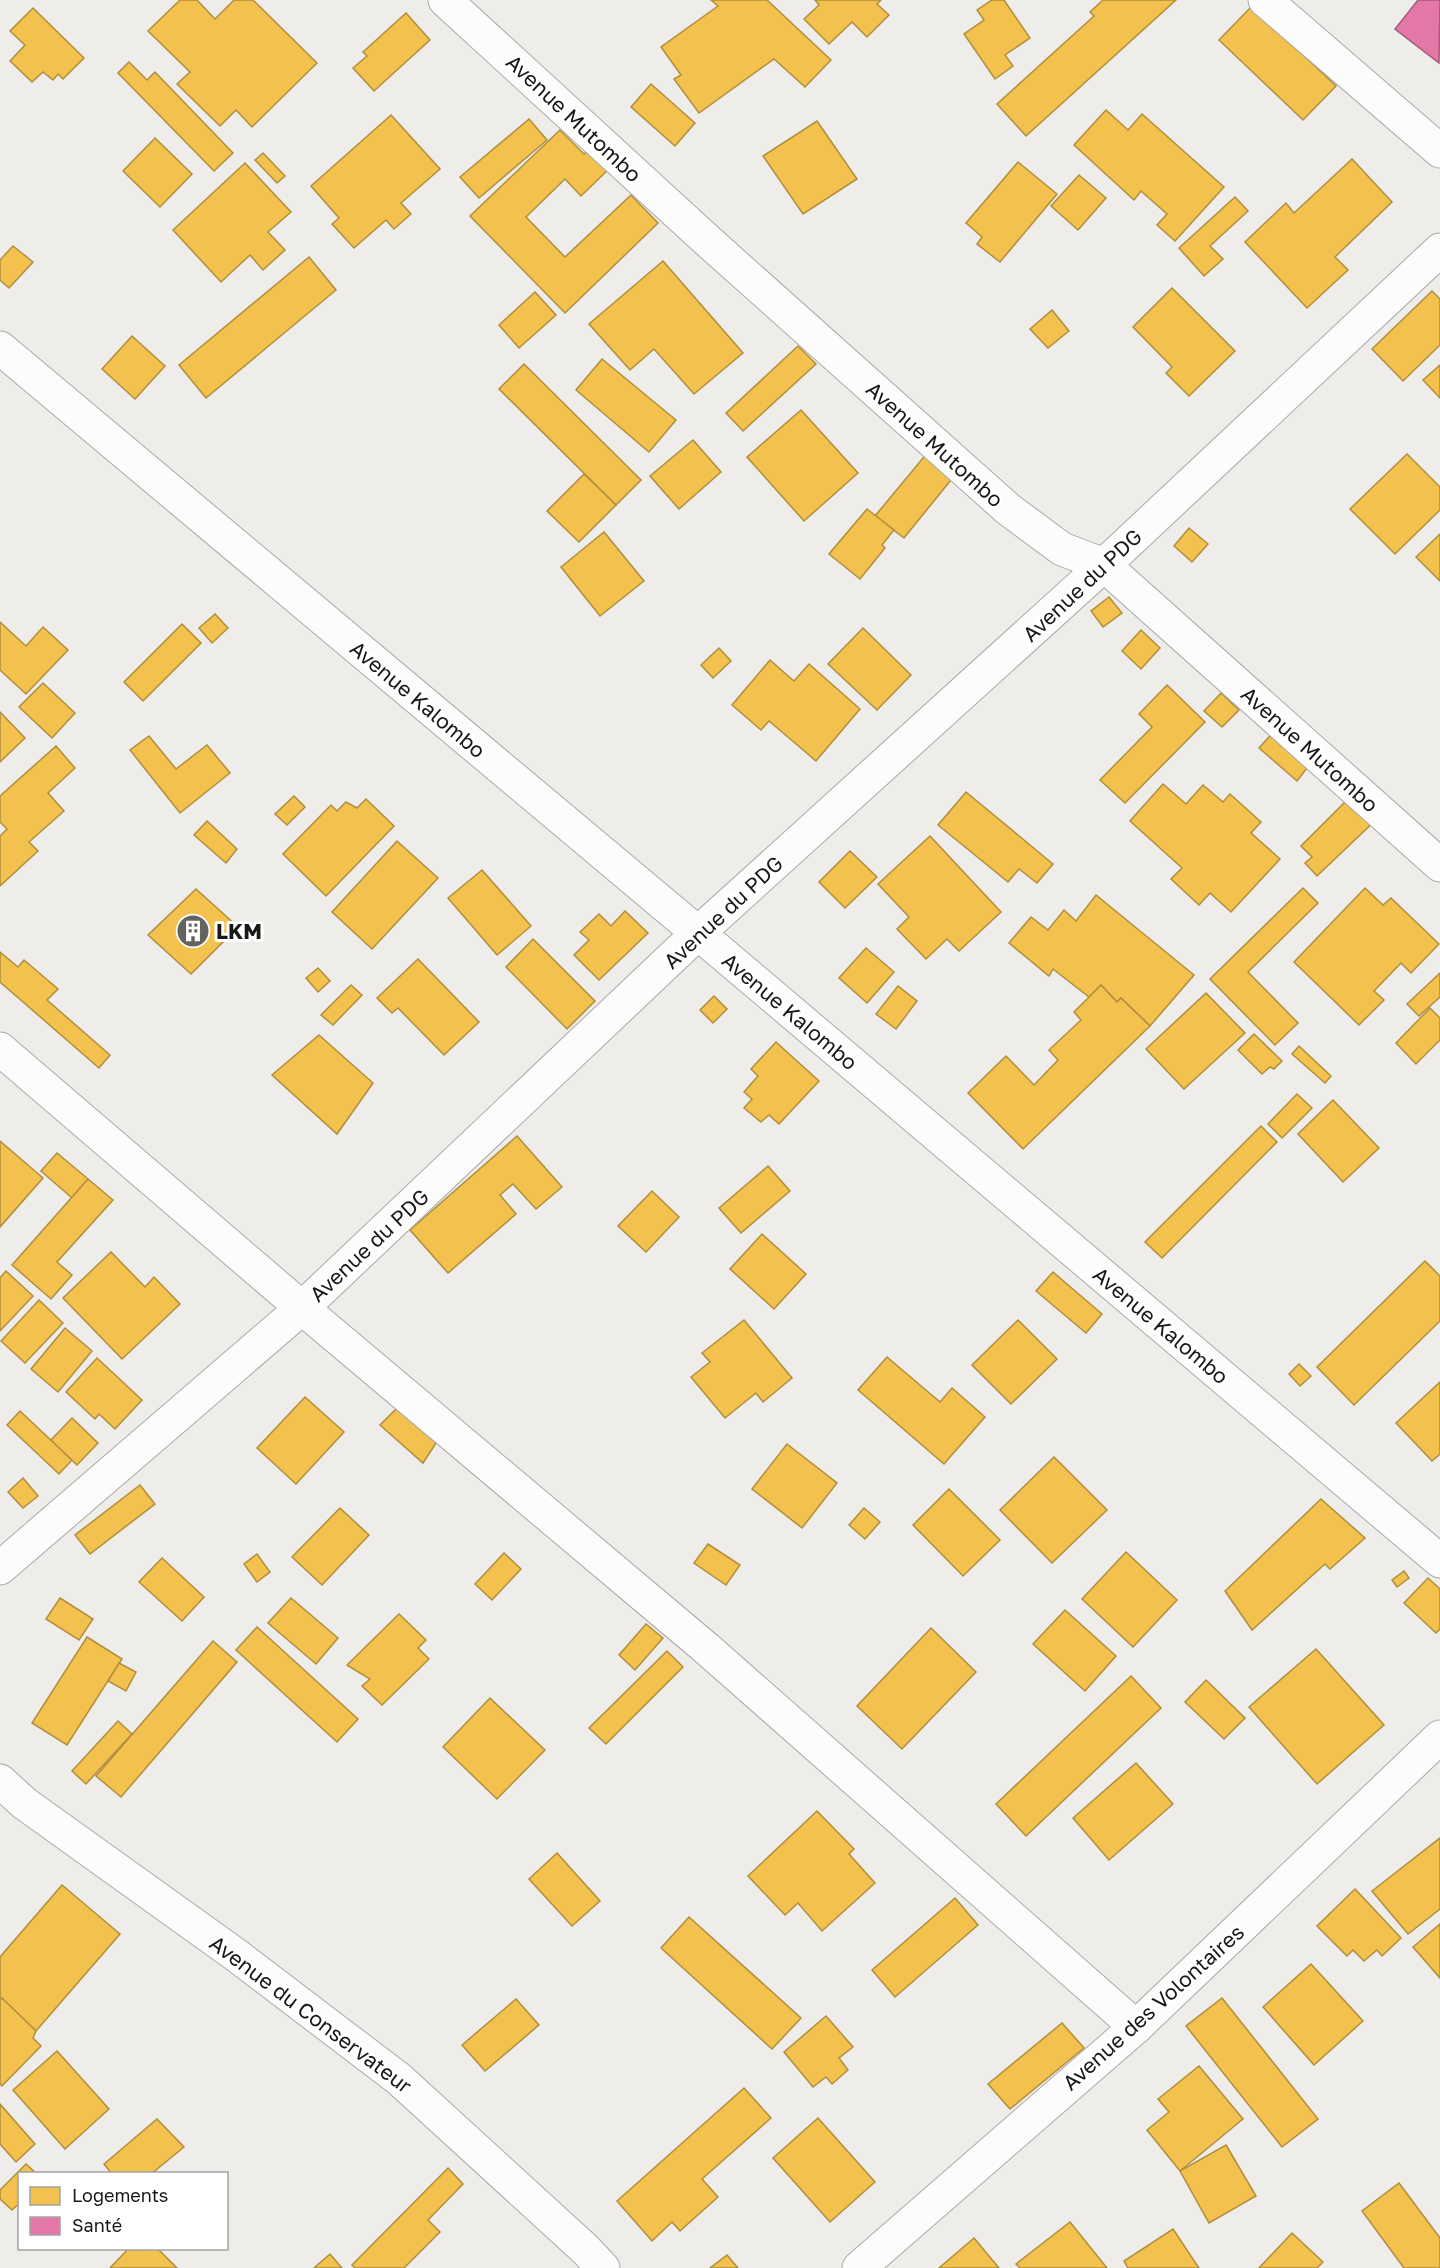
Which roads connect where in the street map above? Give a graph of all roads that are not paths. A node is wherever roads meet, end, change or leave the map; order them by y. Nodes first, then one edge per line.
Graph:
1 (445, 0) edge
2 (1264, 0) edge
3 (1440, 151) edge
4 (1440, 250) edge
5 (0, 348) edge
6 (1104, 565) junction
7 (1440, 865) edge
8 (698, 933) junction
9 (0, 1049) edge
10 (302, 1308) junction
11 (1440, 1561) edge
12 (0, 1568) edge
13 (1440, 1737) edge
14 (0, 1781) edge
15 (1136, 2027) junction
16 (603, 2268) edge
17 (859, 2268) edge

1 - 6 street, Avenue Mutombo
2 - 3 street
4 - 6 street, Avenue du PDG
5 - 8 street, Avenue Kalombo
6 - 7 street, Avenue Mutombo
6 - 8 street, Avenue du PDG
8 - 10 street, Avenue du PDG
8 - 11 street, Avenue Kalombo
9 - 10 street
10 - 12 street, Avenue du PDG
10 - 15 street
13 - 15 street, Avenue des Volontaires
14 - 16 street, Avenue du Conservateur
15 - 17 street, Avenue des Volontaires

